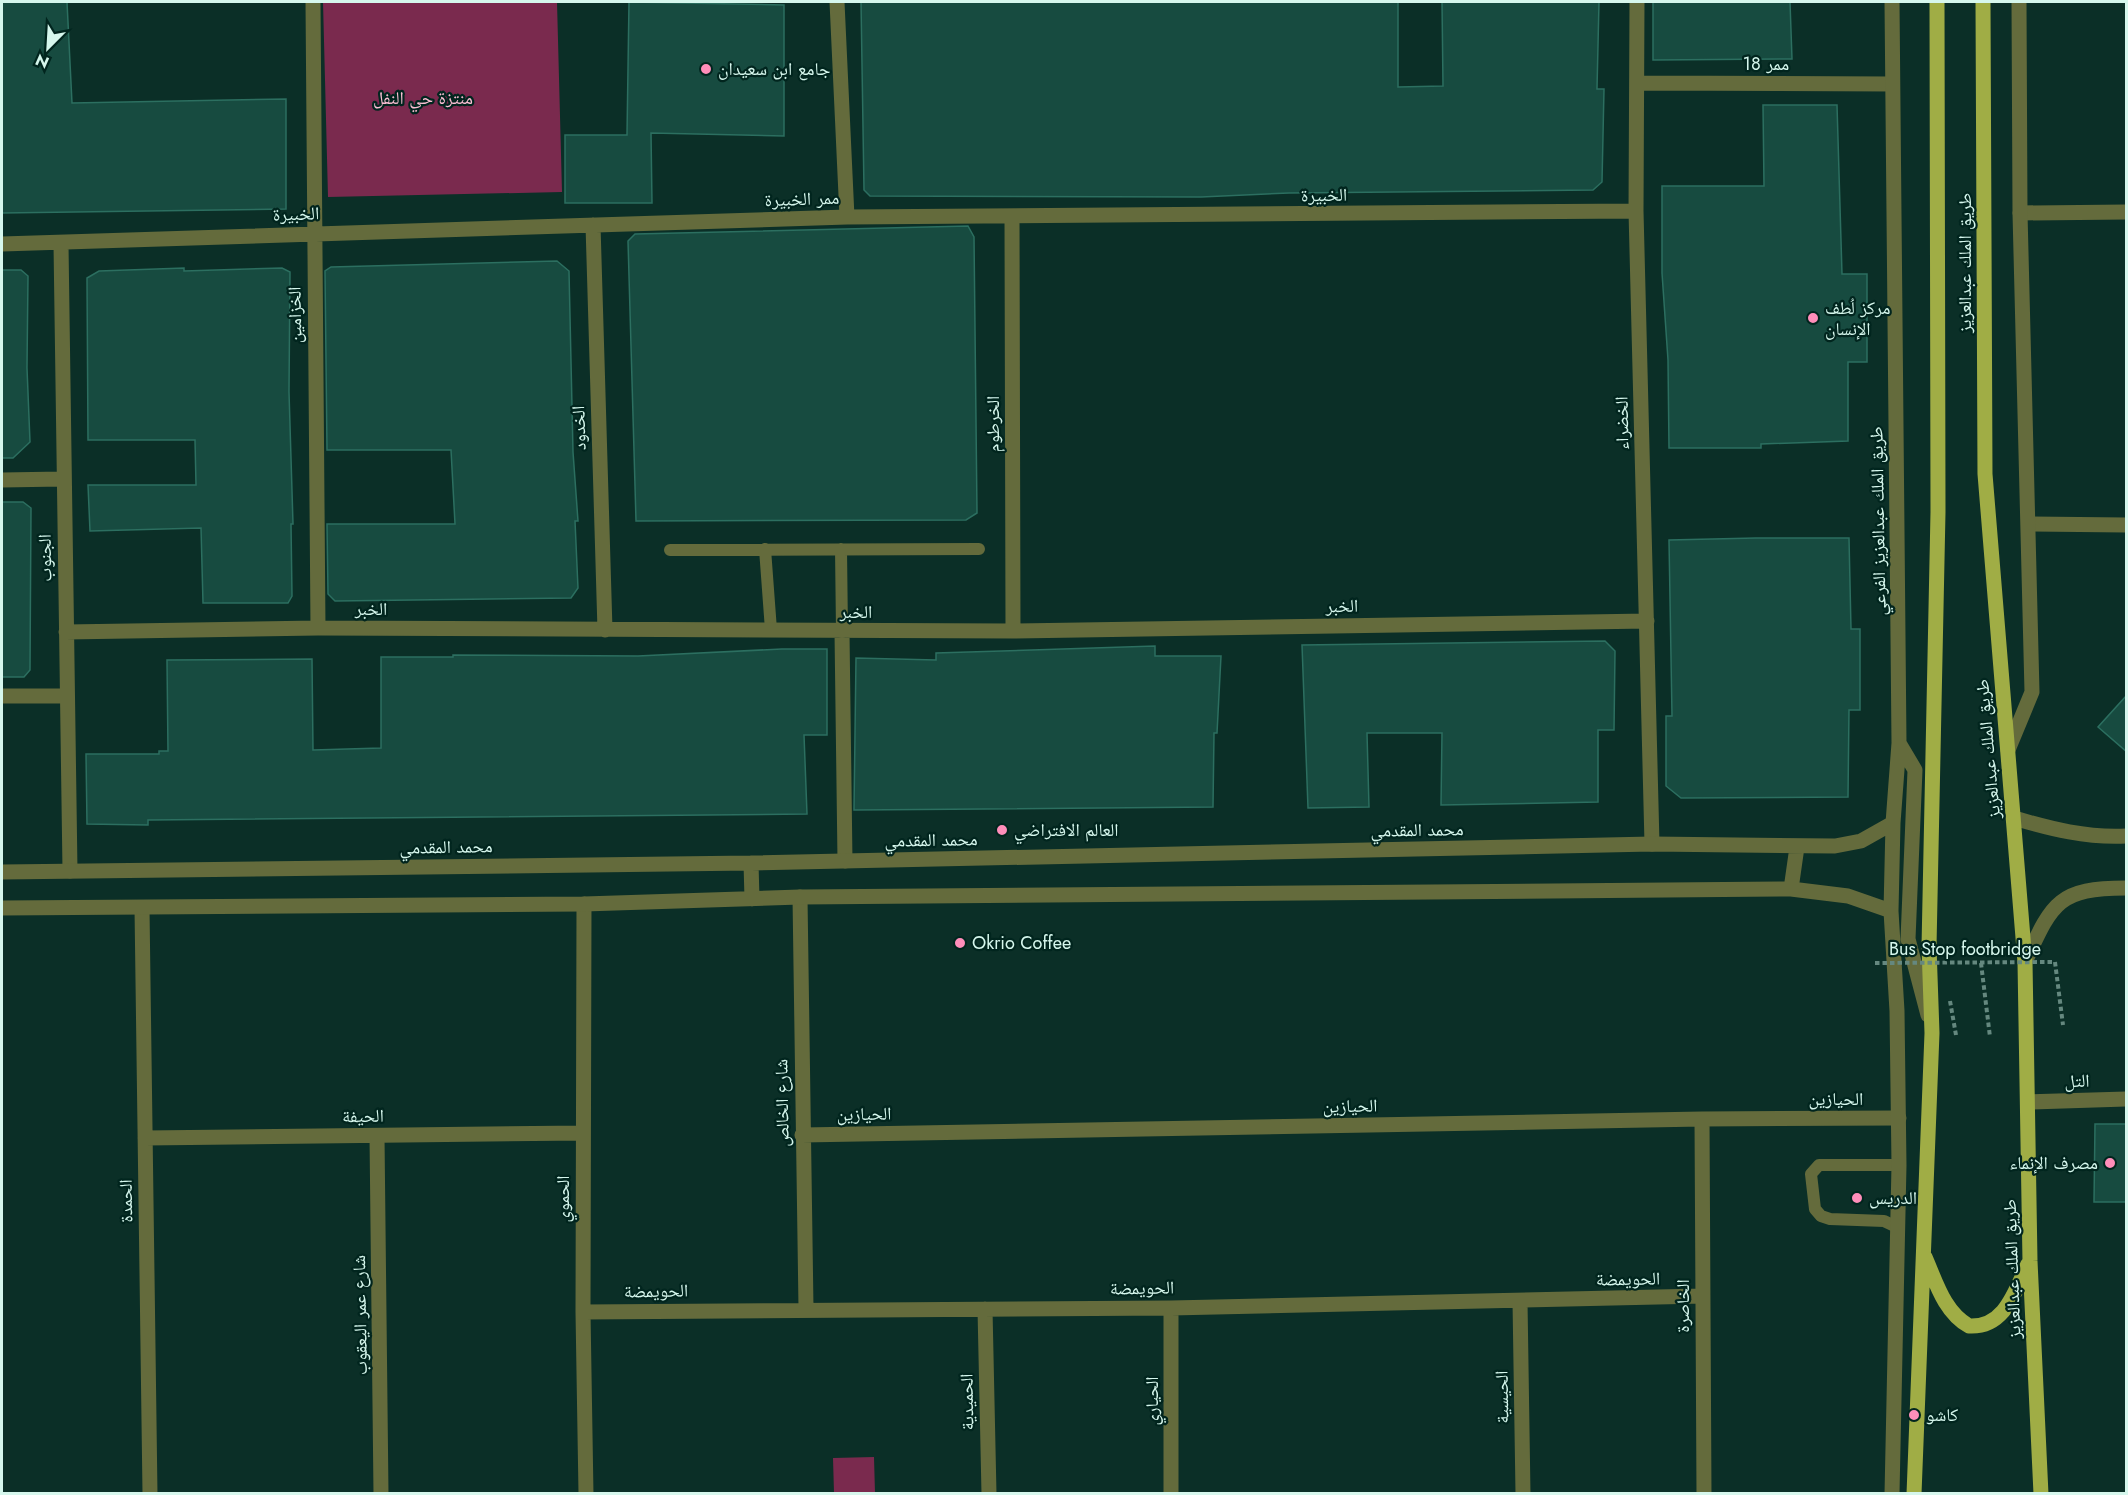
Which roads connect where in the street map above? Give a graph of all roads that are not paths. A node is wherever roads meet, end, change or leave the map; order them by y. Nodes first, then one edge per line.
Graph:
1 (313, 2) edge
2 (837, 2) edge
3 (1637, 2) edge
4 (1892, 2) edge
5 (1936, 2) edge
6 (1983, 2) edge
7 (2019, 2) edge
8 (1639, 83) junction
9 (1892, 84) junction
10 (1636, 211) junction
11 (2127, 212) edge
12 (2020, 213) junction
13 (847, 217) junction
14 (1012, 218) junction
15 (593, 225) junction
16 (313, 233) junction
17 (2, 244) edge
18 (61, 244) junction
19 (62, 479) junction
20 (2, 480) edge
21 (2029, 524) junction
22 (2127, 525) edge
23 (765, 549) junction
24 (841, 549) junction
25 (980, 549) dead end
26 (670, 550) dead end
27 (1647, 621) junction
28 (318, 628) junction
29 (605, 630) junction
30 (771, 630) junction
31 (1014, 631) junction
32 (66, 632) junction
33 (842, 632) junction
34 (2, 696) edge
35 (66, 696) junction
36 (1899, 742) junction
37 (2008, 750) junction
38 (2014, 818) junction
39 (1893, 823) junction
40 (2127, 836) edge
41 (1652, 844) junction
42 (1797, 847) junction
43 (844, 861) junction
44 (751, 863) junction
45 (70, 871) junction
46 (2, 873) edge
47 (2127, 888) edge
48 (1791, 889) junction
49 (800, 897) junction
50 (752, 899) junction
51 (584, 904) junction
52 (2, 908) edge
53 (141, 908) junction
54 (1892, 911) junction
55 (2025, 962) junction
56 (1932, 1033) junction
57 (2127, 1099) edge
58 (2028, 1102) junction
59 (1899, 1118) junction
60 (1702, 1119) junction
61 (583, 1132) junction
62 (802, 1135) junction
63 (377, 1136) junction
64 (145, 1138) junction
65 (1899, 1165) junction
66 (1899, 1228) junction
67 (1924, 1254) junction
68 (2030, 1261) junction
69 (1702, 1296) junction
70 (1520, 1301) junction
71 (806, 1308) junction
72 (1171, 1308) junction
73 (985, 1309) junction
74 (583, 1312) junction
75 (150, 1494) edge
76 (381, 1494) edge
77 (586, 1494) edge
78 (988, 1494) edge
79 (1171, 1494) edge
80 (1523, 1494) edge
81 (1704, 1494) edge
82 (1892, 1494) edge
83 (1914, 1494) edge
84 (2041, 1494) edge

1 - 16 street, الخزامين
2 - 13 street
3 - 8 street, الخضراء
4 - 9 street, طريق الملك عبدالعزيز الفرعي
5 - 56 main road, طريق الملك عبدالعزيز
6 - 37 main road, طريق الملك عبدالعزيز
7 - 12 street
8 - 9 street, ممر 18
8 - 10 street, الخضراء
9 - 36 street, طريق الملك عبدالعزيز الفرعي
10 - 14 street, الخبيرة
10 - 27 street, الخضراء
11 - 12 street
12 - 21 street
13 - 14 street, ممر الخبيرة
13 - 15 street, ممر الخبيرة
14 - 31 street, الخرطوم
15 - 16 street, الخبيرة
15 - 29 street, الخدود
16 - 18 street, الخبيرة
16 - 28 street, الخزامين
17 - 18 street, الخبيرة
18 - 19 street, الجنوب
19 - 20 street
19 - 32 street, الجنوب
21 - 22 street
21 - 37 street
23 - 24 lane
23 - 26 lane
23 - 30 lane
24 - 25 lane
24 - 33 lane
27 - 31 street, الخبر
27 - 41 street, الخضراء
28 - 29 street, الخبر
28 - 32 street, الخبر
29 - 30 street, الخبر
30 - 33 street, الخبر
31 - 33 street, الخبر
32 - 35 street, الجنوب
33 - 43 street
34 - 35 street
35 - 45 street, الجنوب
36 - 39 street
36 - 56 street, طريق الملك عبدالعزيز الفرعي
37 - 38 main road, طريق الملك عبدالعزيز
38 - 40 street
38 - 55 main road, طريق الملك عبدالعزيز
39 - 42 street, محمد المقدمي
39 - 54 street
41 - 42 street, محمد المقدمي
41 - 43 street, محمد المقدمي
42 - 48 street
43 - 44 street, محمد المقدمي
44 - 45 street, محمد المقدمي
44 - 50 street
45 - 46 street, محمد المقدمي
47 - 55 street
48 - 49 street
48 - 54 street
49 - 50 street
49 - 62 street, شارع الخالص
50 - 51 street
51 - 53 street
51 - 61 street, الحموي
52 - 53 street
53 - 64 street, الحمدة
54 - 59 street
55 - 58 main road, طريق الملك عبدالعزيز
56 - 67 main road, طريق الملك عبدالعزيز
57 - 58 street, التل
58 - 68 main road, طريق الملك عبدالعزيز
59 - 60 street, الحيازين
59 - 65 street
60 - 62 street, الحيازين
60 - 69 street, الخاصرة
61 - 63 street, الحيفة
61 - 74 street, الحموي
62 - 71 street, شارع الخالص
63 - 64 street, الحيفة
63 - 76 street, شارع عمر اليعقوب
64 - 75 street, الحمدة
65 - 66 street
65 - 66 lane
66 - 82 street
67 - 68 main road
67 - 83 main road, طريق الملك عبدالعزيز
68 - 84 main road, طريق الملك عبدالعزيز
69 - 70 street, الحويمضة
69 - 81 street, الخاصرة
70 - 72 street, الحويمضة
70 - 80 street, الحيسية
71 - 73 street, الحويمضة
71 - 74 street, الحويمضة
72 - 73 street, الحويمضة
72 - 79 street, الحياري
73 - 78 street, الحميدية
74 - 77 street, الحموي

